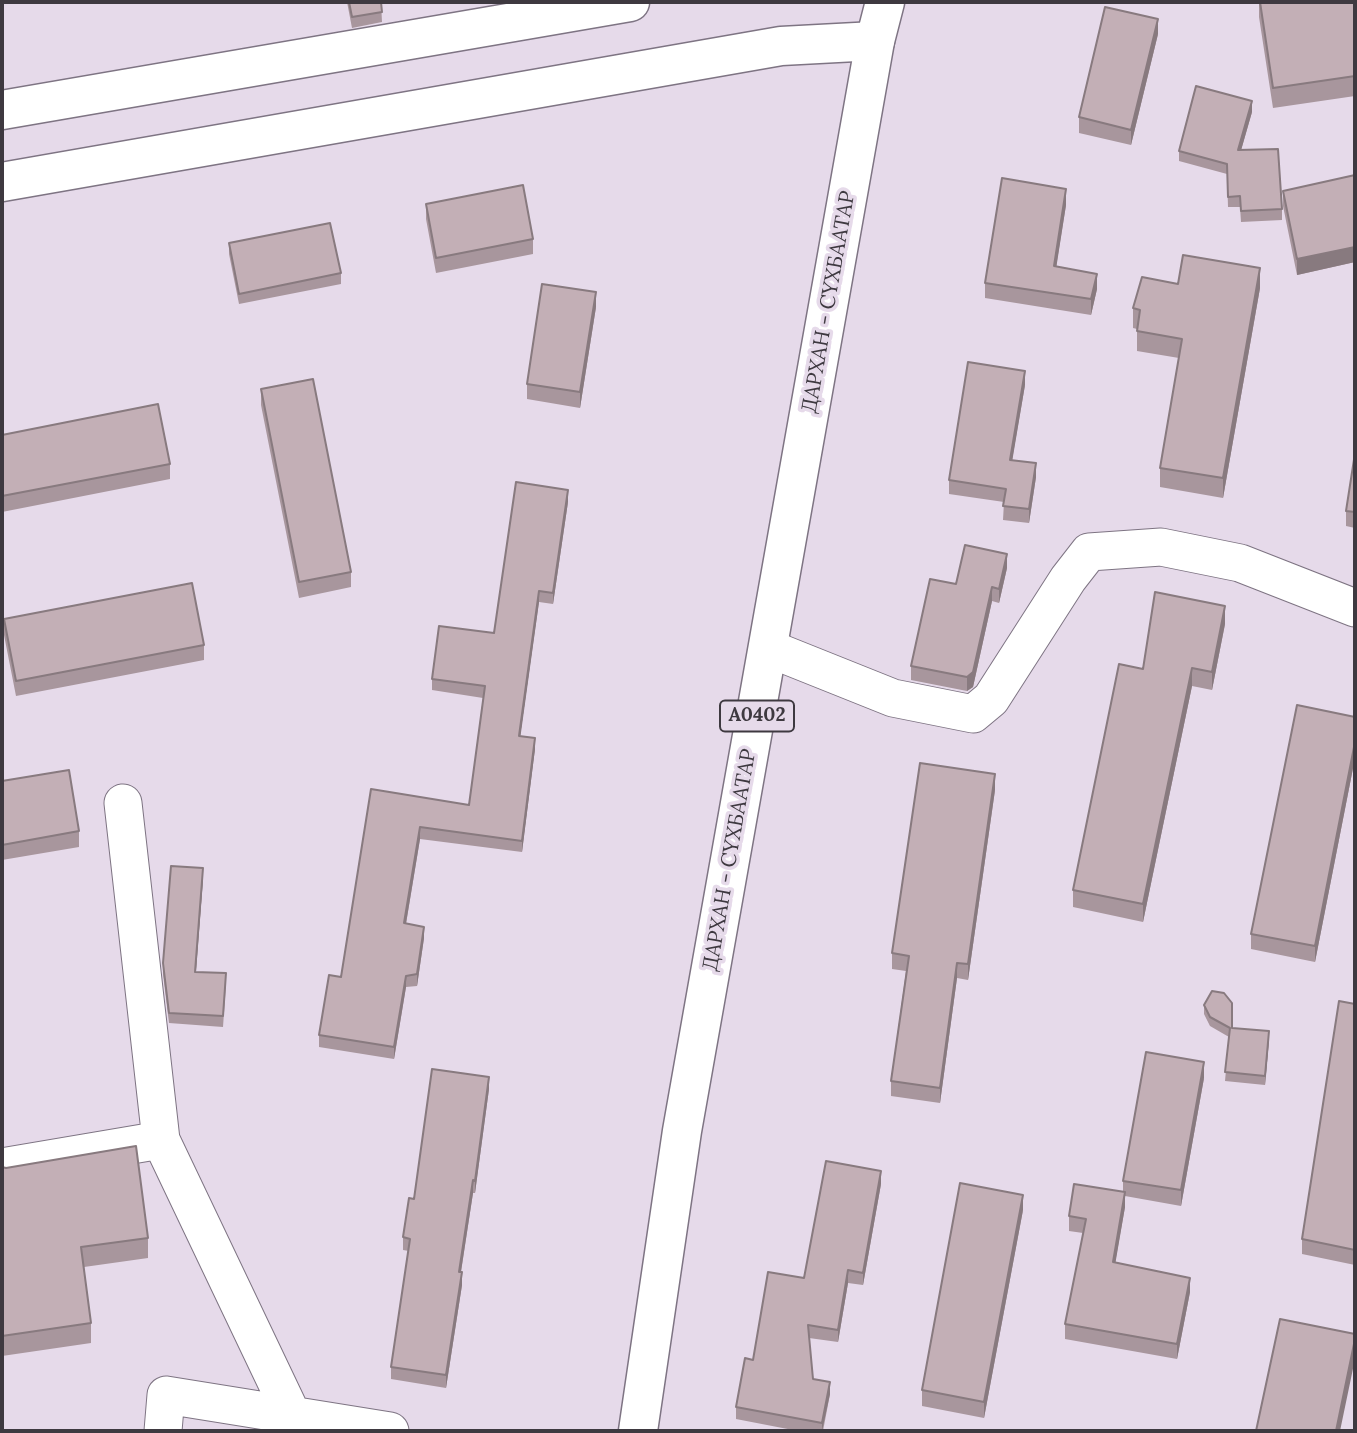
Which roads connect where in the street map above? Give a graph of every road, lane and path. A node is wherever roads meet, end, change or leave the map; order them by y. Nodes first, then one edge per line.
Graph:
1 (630, 2) edge
2 (885, 2) edge
3 (875, 41) junction
4 (2, 110) edge
5 (2, 182) edge
6 (1355, 608) edge
7 (768, 648) junction
8 (123, 803) dead end
9 (161, 1140) junction
10 (2, 1167) edge
11 (292, 1415) junction
12 (163, 1431) edge
13 (390, 1431) edge
14 (638, 1431) edge

1 - 4 main road
2 - 3 main road, ДАРХАН - СҮХБААТАР / A0402
3 - 5 main road
3 - 7 main road, ДАРХАН - СҮХБААТАР / A0402
6 - 7 street
7 - 14 main road, ДАРХАН - СҮХБААТАР / A0402
8 - 9 street
9 - 10 street
9 - 11 street
11 - 12 street
11 - 13 street

